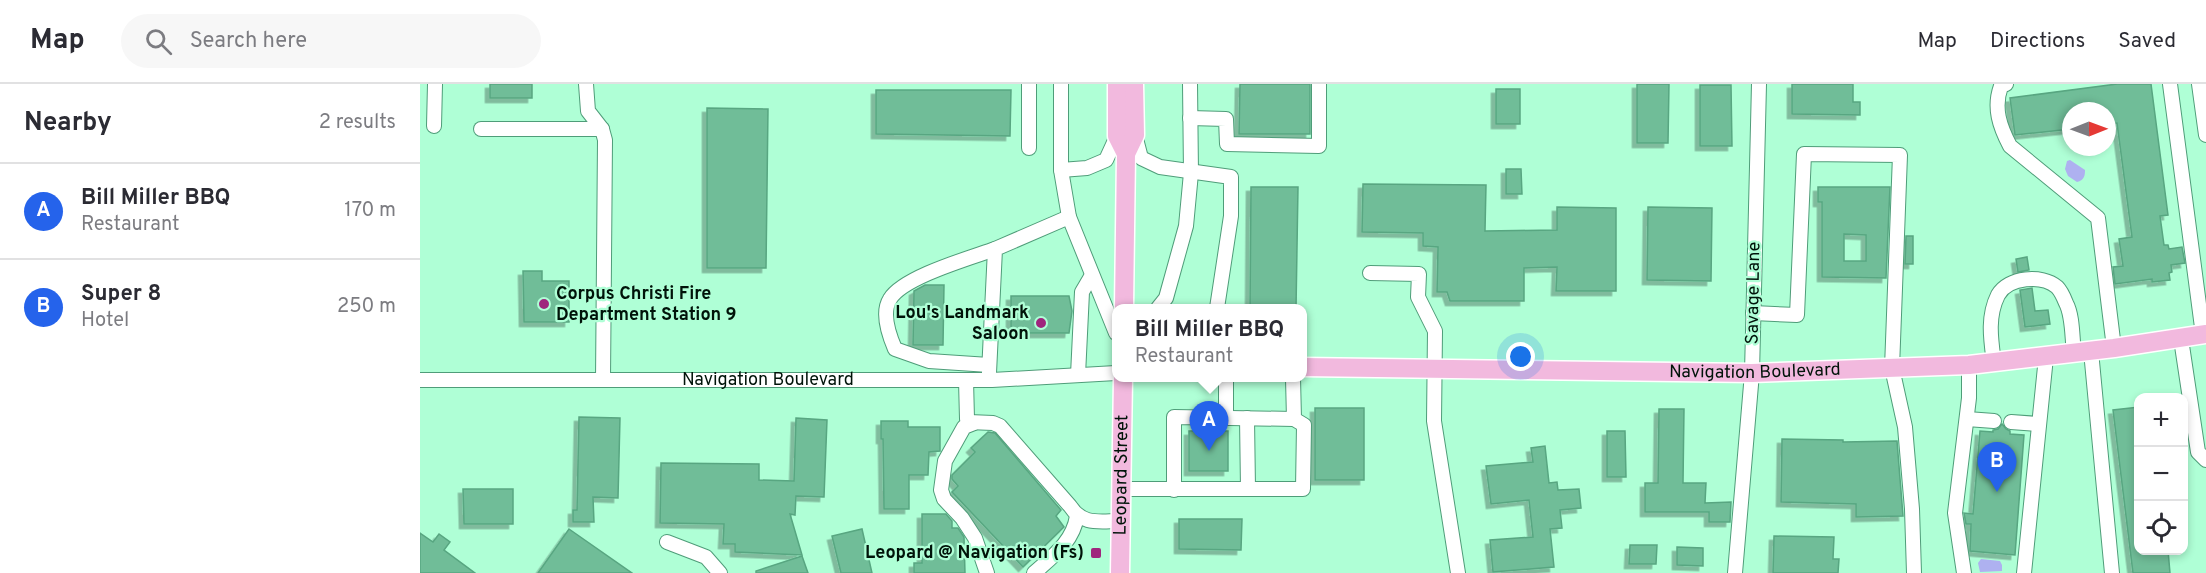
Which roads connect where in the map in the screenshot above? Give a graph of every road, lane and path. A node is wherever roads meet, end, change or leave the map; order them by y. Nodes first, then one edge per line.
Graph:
1 (435, 84) edge
2 (585, 84) edge
3 (1029, 84) edge
4 (1061, 84) edge
5 (1117, 84) edge
6 (1134, 84) edge
7 (1190, 84) edge
8 (1319, 84) edge
9 (1759, 84) edge
10 (2006, 84) edge
11 (2170, 84) edge
12 (2199, 84) edge
13 (1190, 118) junction
14 (434, 126) dead end
15 (481, 129) dead end
16 (602, 129) junction
17 (2206, 135) edge
18 (1126, 136) junction
19 (1029, 148) dead end
20 (1061, 170) junction
21 (1191, 173) junction
22 (1070, 217) junction
23 (995, 249) junction
24 (1370, 273) dead end
25 (1092, 275) junction
26 (1124, 304) edge
27 (1162, 304) edge
28 (1218, 304) edge
29 (1753, 313) junction
30 (1112, 323) edge
31 (2204, 334) edge
32 (2181, 339) junction
33 (2114, 348) junction
34 (2082, 352) junction
35 (2046, 357) junction
36 (1994, 363) junction
37 (989, 365) junction
38 (1969, 365) junction
39 (1307, 367) edge
40 (1892, 368) junction
41 (1436, 370) junction
42 (1112, 373) edge
43 (1752, 373) junction
44 (1078, 375) junction
45 (420, 380) edge
46 (603, 380) junction
47 (966, 380) junction
48 (988, 380) junction
49 (1123, 382) edge
50 (1226, 382) edge
51 (1293, 382) edge
52 (1226, 417) junction
53 (1247, 418) junction
54 (1294, 419) junction
55 (1967, 419) junction
56 (1994, 421) dead end
57 (2011, 422) dead end
58 (974, 423) junction
59 (2039, 424) junction
60 (2206, 460) edge
61 (1122, 489) junction
62 (1248, 489) junction
63 (1174, 490) junction
64 (1077, 516) junction
65 (1121, 521) junction
66 (667, 542) dead end
67 (720, 573) edge
68 (987, 573) edge
69 (1034, 573) edge
70 (1120, 573) edge
71 (1458, 573) edge
72 (1735, 573) edge
73 (1914, 573) edge
74 (1964, 573) edge
75 (2024, 573) edge
76 (2112, 573) edge

1 - 14 street
2 - 16 street
3 - 19 street
4 - 20 street
5 - 18 main road
6 - 18 main road
7 - 13 street
8 - 13 street
9 - 29 street, Savage Lane
10 - 33 street
11 - 31 street
12 - 17 street
13 - 21 street
15 - 16 street
16 - 46 street
18 - 20 street
18 - 21 street
18 - 26 main road
20 - 22 street
21 - 27 street
21 - 28 street
22 - 23 street
22 - 25 street
23 - 37 street
23 - 37 street
24 - 41 street
25 - 30 street
25 - 44 street
29 - 40 street
29 - 43 street, Savage Lane
31 - 32 main road, Navigation Boulevard
32 - 33 main road, Navigation Boulevard
32 - 60 street
33 - 34 main road, Navigation Boulevard
34 - 35 main road, Navigation Boulevard
34 - 36 street
34 - 76 street
35 - 36 main road, Navigation Boulevard
35 - 59 street
36 - 38 main road, Navigation Boulevard
37 - 48 street
38 - 40 main road, Navigation Boulevard
38 - 55 street
39 - 41 main road, Navigation Boulevard
40 - 43 main road, Navigation Boulevard
40 - 73 street
41 - 43 main road, Navigation Boulevard
41 - 71 street
42 - 44 street, Navigation Boulevard
43 - 72 street, Savage Lane
44 - 48 street, Navigation Boulevard
45 - 46 street, Navigation Boulevard
46 - 47 street, Navigation Boulevard
47 - 48 street, Navigation Boulevard
47 - 58 street
49 - 61 main road, Leopard Street
50 - 52 street
51 - 54 street
52 - 53 street
52 - 63 street
53 - 54 street
53 - 62 street
54 - 62 street
55 - 56 street
55 - 74 street
57 - 59 street
58 - 64 street
58 - 68 street
59 - 75 street
61 - 63 street
61 - 65 main road, Leopard Street
62 - 63 street
64 - 65 street
64 - 69 street
65 - 70 main road, Leopard Street
66 - 67 street

